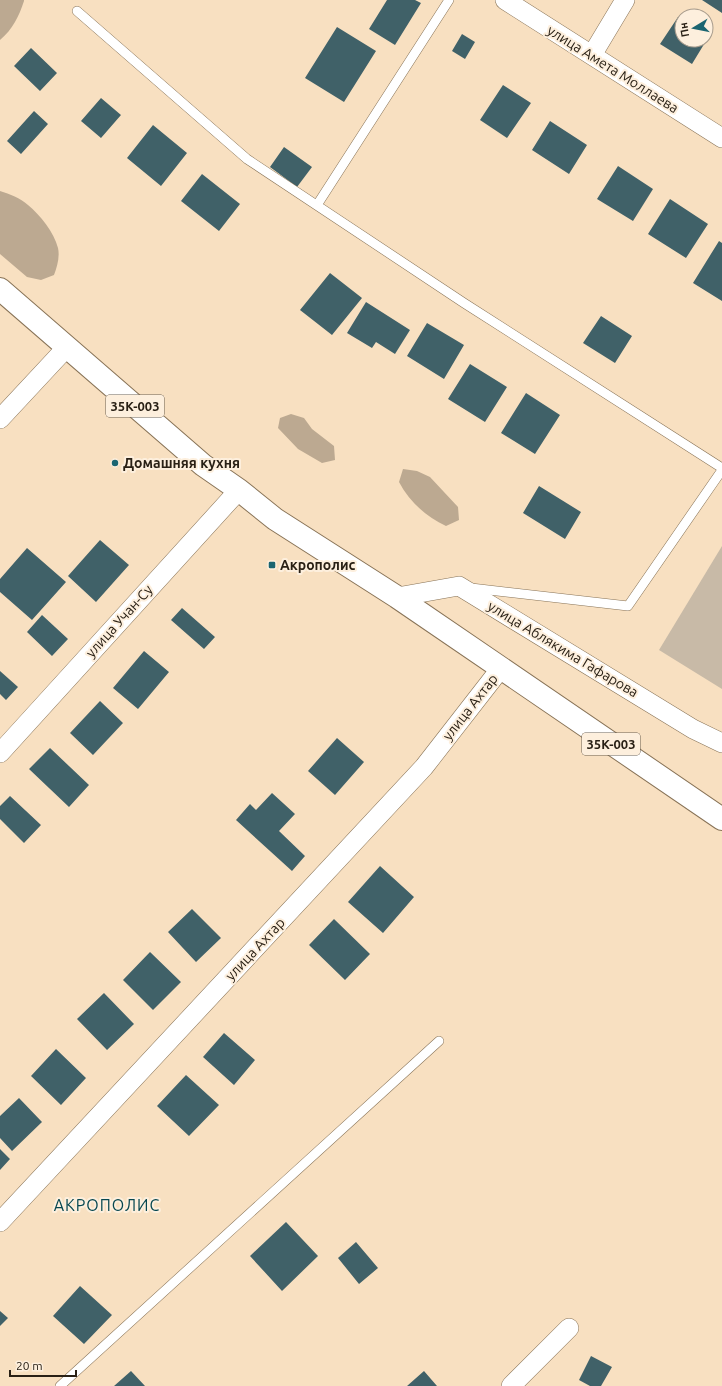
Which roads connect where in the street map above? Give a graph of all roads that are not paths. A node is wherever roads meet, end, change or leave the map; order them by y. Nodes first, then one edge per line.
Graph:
1 (449, 0) edge
2 (505, 0) edge
3 (625, 0) edge
4 (77, 11) dead end
5 (592, 55) junction
6 (722, 138) edge
7 (317, 205) junction
8 (0, 289) edge
9 (67, 347) junction
10 (0, 419) edge
11 (722, 469) edge
12 (239, 490) junction
13 (460, 586) junction
14 (397, 597) junction
15 (501, 668) junction
16 (722, 743) edge
17 (0, 753) edge
18 (722, 819) edge
19 (439, 1041) dead end
20 (0, 1222) edge
21 (569, 1328) dead end
22 (60, 1386) edge
23 (511, 1386) edge

1 - 7 lane
2 - 5 street, улица Амета Моллаева
3 - 5 street
4 - 7 lane
5 - 6 street, улица Амета Моллаева
7 - 11 lane
8 - 9 main road, 35К-003
9 - 10 street
9 - 12 main road, 35К-003
11 - 13 lane
12 - 14 main road, 35К-003
12 - 17 street, улица Учан-Су
13 - 14 street
13 - 16 street, улица Аблякима Гафарова
14 - 15 main road, 35К-003
15 - 18 main road, 35К-003
15 - 20 street, улица Ахтар
19 - 22 lane
21 - 23 street

